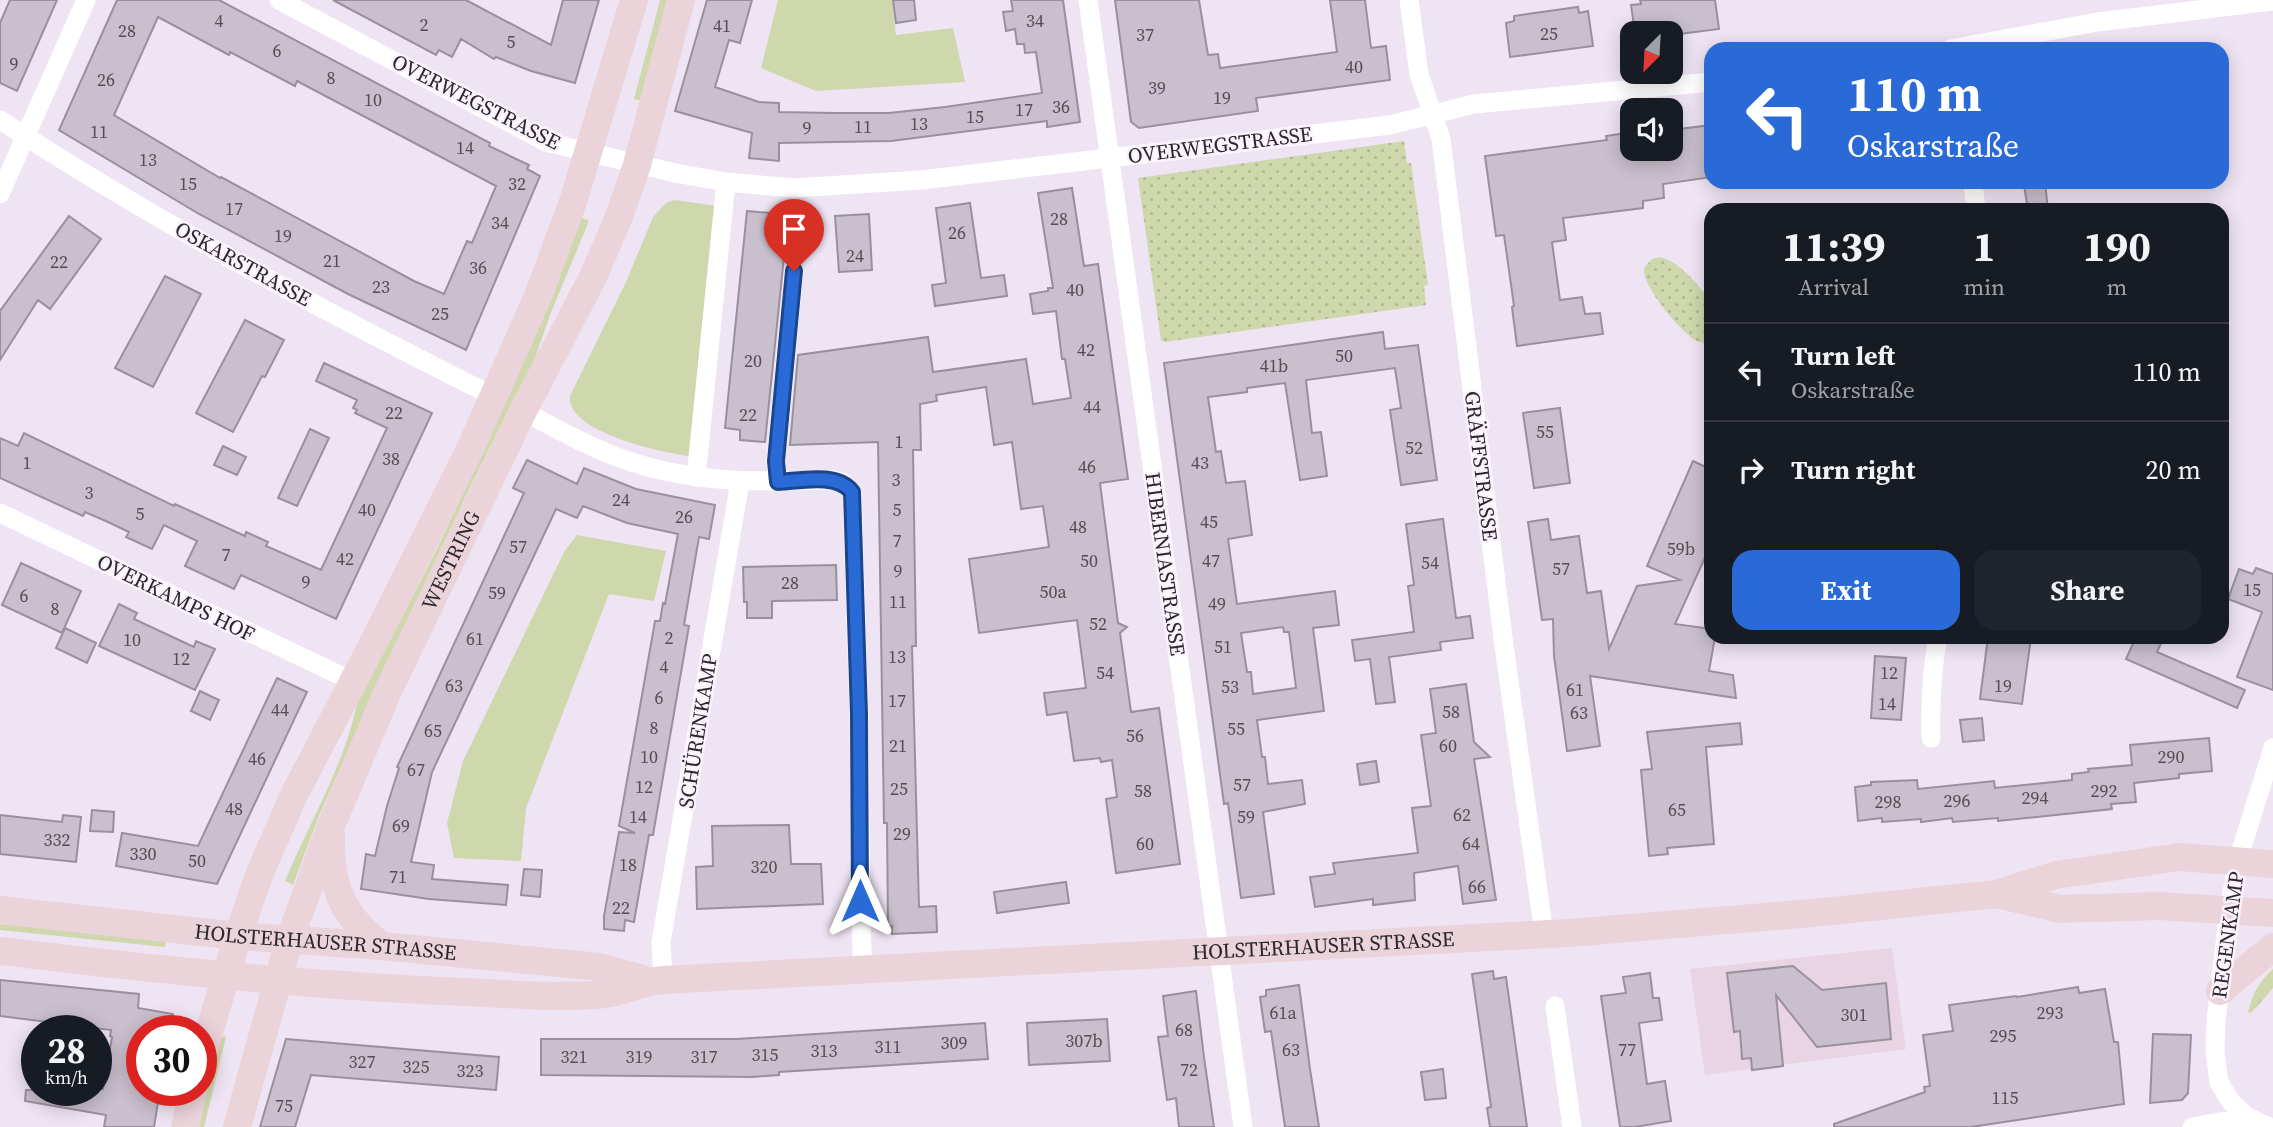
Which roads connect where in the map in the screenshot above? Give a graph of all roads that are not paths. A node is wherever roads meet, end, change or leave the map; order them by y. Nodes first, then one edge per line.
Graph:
1 (86, 0) edge
2 (278, 0) edge
3 (635, 0) edge
4 (681, 0) edge
5 (1088, 0) edge
6 (1409, 0) edge
7 (2273, 1) edge
8 (1993, 42) edge
9 (1704, 83) edge
10 (1433, 115) junction
11 (0, 120) edge
12 (26, 137) junction
13 (587, 153) junction
14 (1109, 158) junction
15 (637, 165) junction
16 (726, 182) junction
17 (0, 194) edge
18 (794, 271) dead end
19 (494, 396) junction
20 (523, 411) junction
21 (696, 477) junction
22 (740, 482) junction
23 (778, 482) junction
24 (0, 513) edge
25 (1937, 644) edge
26 (352, 681) junction
27 (1931, 738) dead end
28 (2273, 748) edge
29 (331, 826) junction
30 (2238, 860) junction
31 (2273, 864) edge
32 (1996, 894) junction
33 (2229, 909) junction
34 (0, 910) edge
35 (2273, 913) edge
36 (1544, 934) junction
37 (238, 936) junction
38 (289, 940) junction
39 (382, 946) junction
40 (2273, 947) edge
41 (1218, 950) junction
42 (0, 951) edge
43 (863, 970) junction
44 (225, 976) junction
45 (657, 980) junction
46 (277, 981) junction
47 (2220, 991) junction
48 (1555, 1006) dead end
49 (214, 1015) edge
50 (189, 1106) edge
51 (2247, 1117) junction
52 (184, 1127) edge
53 (237, 1127) edge
54 (1243, 1127) edge
55 (1572, 1127) edge
56 (2192, 1127) edge
57 (2269, 1127) edge

1 - 12 street
2 - 13 street, OVERWEGSTRASSE
3 - 13 main road, WESTRING
4 - 15 main road, WESTRING
5 - 14 street, HIBERNIASTRASSE
6 - 10 street, GRÄFFSTRASSE
7 - 8 street
9 - 10 street, OVERWEGSTRASSE
10 - 14 street, OVERWEGSTRASSE
10 - 36 street, GRÄFFSTRASSE
11 - 12 street, OSKARSTRASSE
12 - 17 street
12 - 19 street, OSKARSTRASSE
13 - 15 street, OVERWEGSTRASSE
13 - 19 main road, WESTRING
14 - 16 street, OVERWEGSTRASSE
14 - 41 street, HIBERNIASTRASSE
15 - 16 street, OVERWEGSTRASSE
15 - 20 main road, WESTRING
16 - 21 street
18 - 23 street
19 - 26 main road, WESTRING
20 - 21 street
20 - 29 main road, WESTRING
21 - 22 street
22 - 23 street
22 - 45 street, SCHÜRENKAMP
23 - 43 street
24 - 26 street, OVERKAMPS HOF
25 - 27 street
26 - 37 main road, WESTRING
28 - 30 street, REGENKAMP
29 - 38 main road, WESTRING
29 - 39 main road
30 - 31 main road, HOLSTERHAUSER STRASSE
30 - 32 main road, HOLSTERHAUSER STRASSE
30 - 33 street, REGENKAMP
32 - 33 main road, HOLSTERHAUSER STRASSE
32 - 36 main road, HOLSTERHAUSER STRASSE
33 - 35 main road, HOLSTERHAUSER STRASSE
33 - 47 street, REGENKAMP
34 - 37 main road, HOLSTERHAUSER STRASSE
36 - 41 main road, HOLSTERHAUSER STRASSE
37 - 38 main road, HOLSTERHAUSER STRASSE
37 - 44 main road, WESTRING
38 - 39 main road, HOLSTERHAUSER STRASSE
38 - 46 main road, WESTRING
39 - 45 main road, HOLSTERHAUSER STRASSE
40 - 47 main road
41 - 43 main road, HOLSTERHAUSER STRASSE
41 - 54 street, HIBERNIASTRASSE
42 - 44 main road, HOLSTERHAUSER STRASSE
43 - 45 main road, HOLSTERHAUSER STRASSE
44 - 46 main road, HOLSTERHAUSER STRASSE
44 - 49 main road, WESTRING
45 - 46 main road, HOLSTERHAUSER STRASSE
46 - 53 main road, WESTRING
47 - 51 street, REGENKAMP
48 - 55 street
50 - 52 main road
51 - 56 street
51 - 57 street

